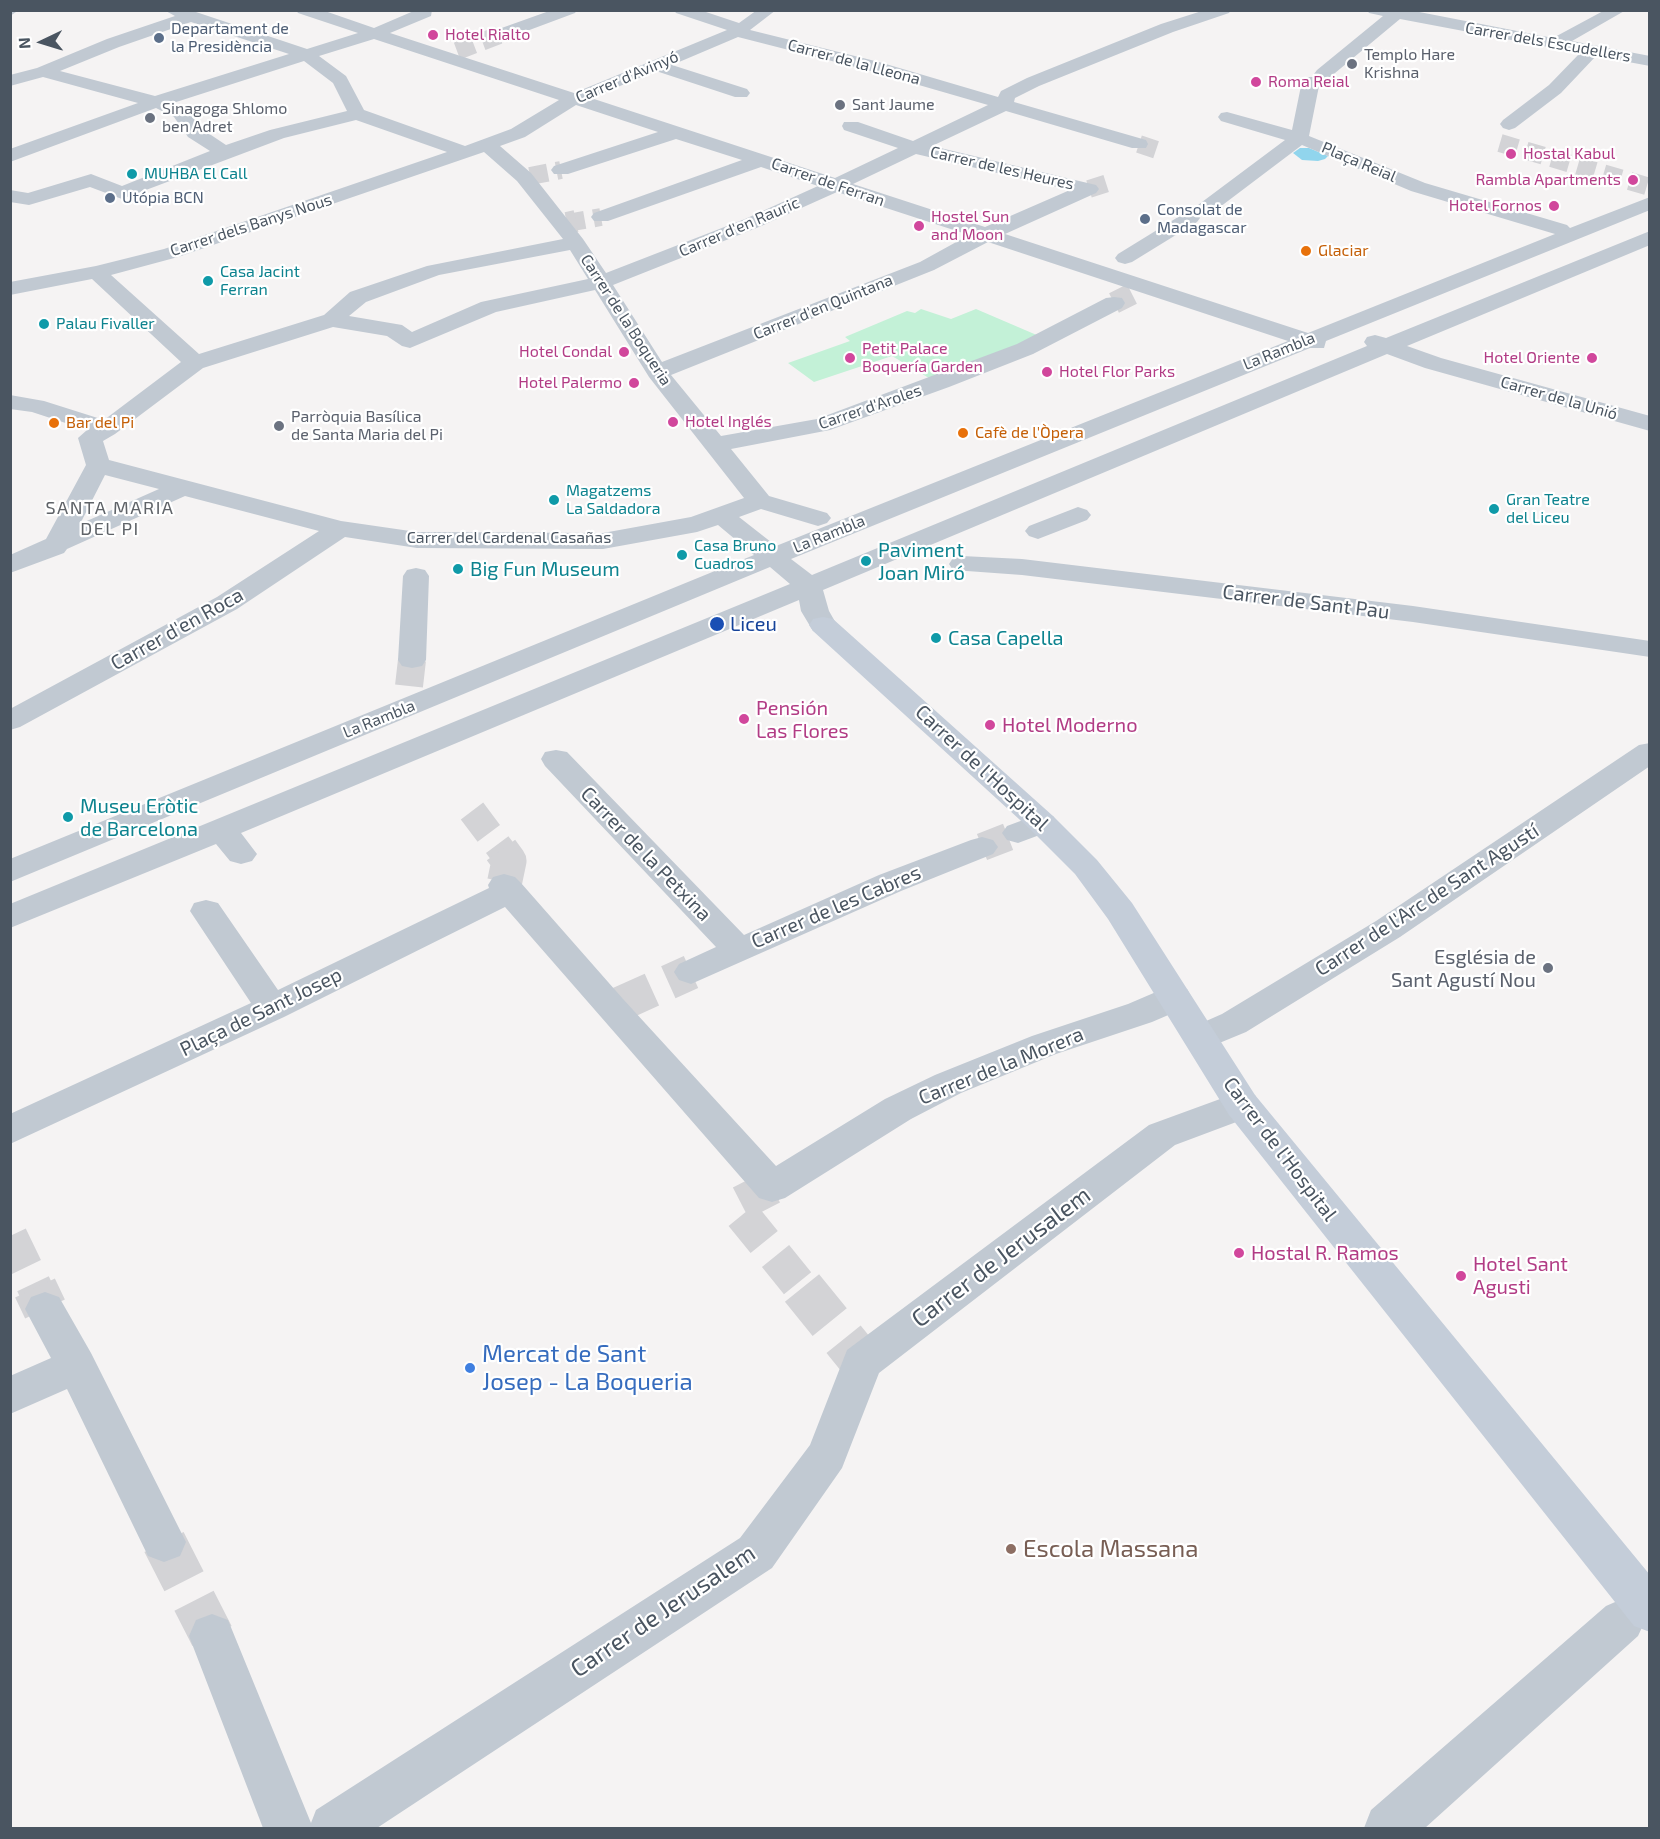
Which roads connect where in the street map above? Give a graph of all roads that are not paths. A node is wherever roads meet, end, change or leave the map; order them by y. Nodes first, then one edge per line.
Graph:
1 (304, 10) edge
2 (424, 10) edge
3 (569, 10) edge
4 (682, 10) edge
5 (768, 10) edge
6 (1223, 10) edge
7 (1375, 10) edge
8 (1618, 10) edge
9 (1398, 12) edge
10 (198, 17) edge
11 (739, 31) junction
12 (375, 33) junction
13 (502, 34) tunnel mouth
14 (1556, 44) junction
15 (1592, 51) junction
16 (305, 54) junction
17 (1650, 61) edge
18 (654, 65) junction
19 (43, 72) junction
20 (10, 81) edge
21 (741, 93) dead end
22 (574, 99) junction
23 (156, 102) junction
24 (1005, 104) junction
25 (357, 114) junction
26 (1227, 117) dead end
27 (1509, 124) dead end
28 (851, 126) dead end
29 (678, 132) junction
30 (1299, 139) junction
31 (1139, 144) tunnel mouth
32 (487, 145) junction
33 (915, 148) junction
34 (224, 152) junction
35 (464, 153) junction
36 (10, 156) edge
37 (761, 160) junction
38 (561, 170) tunnel mouth
39 (836, 186) junction
40 (1089, 189) joint
41 (10, 196) edge
42 (1650, 202) edge
43 (1623, 213) junction
44 (601, 217) tunnel mouth
45 (1650, 223) edge
46 (1560, 229) dead end
47 (567, 230) junction
48 (985, 235) junction
49 (1650, 237) edge
50 (1112, 265) junction
51 (434, 270) junction
52 (96, 272) junction
53 (600, 283) junction
54 (10, 289) edge
55 (1129, 294) junction
56 (480, 298) junction
57 (332, 320) junction
58 (1337, 328) junction
59 (1308, 339) junction
60 (1385, 345) junction
61 (1350, 360) junction
62 (195, 363) junction
63 (657, 372) junction
64 (10, 402) edge
65 (1650, 424) edge
66 (98, 434) junction
67 (717, 444) junction
68 (99, 465) junction
69 (183, 487) junction
70 (760, 501) junction
71 (985, 501) junction
72 (1077, 514) dead end
73 (722, 516) junction
74 (818, 518) dead end
75 (937, 520) junction
76 (340, 529) junction
77 (917, 540) junction
78 (55, 547) junction
79 (767, 553) junction
80 (960, 555) junction
81 (10, 565) edge
82 (416, 576) dead end
83 (815, 607) junction
84 (1650, 649) edge
85 (412, 660) tunnel mouth
86 (10, 721) edge
87 (1650, 752) edge
88 (556, 759) dead end
89 (219, 794) dead end
90 (231, 825) junction
91 (982, 847) tunnel mouth
92 (241, 854) dead end
93 (10, 871) edge
94 (206, 911) dead end
95 (10, 917) edge
96 (738, 949) junction
97 (692, 972) tunnel mouth
98 (1175, 998) junction
99 (272, 1008) junction
100 (1200, 1038) junction
101 (1242, 1105) junction
102 (10, 1130) edge
103 (772, 1186) joint
104 (45, 1309) tunnel mouth
105 (76, 1365) junction
106 (10, 1396) edge
107 (164, 1542) tunnel mouth
108 (1636, 1616) edge
109 (212, 1636) tunnel mouth
110 (288, 1828) edge
111 (334, 1828) edge
112 (1389, 1828) edge

1 - 12 street, Carrer de Ferran
2 - 12 street
3 - 13 street
4 - 11 street, Carrer de la Lleona
5 - 11 street, Carrer d'Avinyó
6 - 24 street, Carrer d'en Rauric
7 - 9 street, Carrer dels Escudellers
8 - 14 street
9 - 14 street, Carrer dels Escudellers
9 - 30 street, Plaça Reial
10 - 16 street
10 - 19 street
11 - 18 street, Carrer d'Avinyó
11 - 24 street, Carrer de la Lleona
12 - 16 street
12 - 22 street, Carrer de Ferran
14 - 15 street, Carrer dels Escudellers
15 - 17 street, Carrer dels Escudellers
15 - 27 street
16 - 23 street
16 - 25 street
18 - 21 street
18 - 22 street, Carrer d'Avinyó
19 - 20 street
19 - 23 street
22 - 29 street, Carrer de Ferran
22 - 32 street, Carrer d'Avinyó
23 - 34 street
23 - 36 street
24 - 31 street, Carrer de la Lleona
24 - 33 street, Carrer d'en Rauric
25 - 34 street
25 - 35 street
26 - 30 street, Plaça Reial
28 - 33 street, Carrer de les Heures
29 - 37 street, Carrer de Ferran
29 - 38 street
30 - 46 street, Plaça Reial
30 - 50 street, Plaça Reial
32 - 35 street, Carrer dels Banys Nous
32 - 47 street, Carrer de la Boqueria
33 - 39 street, Carrer d'en Rauric
33 - 40 street, Carrer de les Heures
34 - 41 street
35 - 52 street, Carrer dels Banys Nous
37 - 39 street, Carrer de Ferran
37 - 44 street
39 - 48 street, Carrer de Ferran
39 - 53 street, Carrer d'en Rauric
40 - 48 street, Carrer d'en Quintana
42 - 43 street, La Rambla
43 - 45 street
43 - 58 street, La Rambla
47 - 51 street
47 - 53 street, Carrer de la Boqueria
48 - 50 street, Carrer de Ferran
48 - 63 street, Carrer d'en Quintana
49 - 60 street, La Rambla
50 - 55 street, Carrer de Ferran
51 - 56 street
51 - 57 street
52 - 54 street, Carrer dels Banys Nous
52 - 62 street
53 - 56 street, Carrer d'en Rauric
53 - 63 street, Carrer de la Boqueria
55 - 59 street, Carrer de Ferran
55 - 67 street, Carrer d'Aroles
56 - 57 street, Carrer d'en Rauric
57 - 62 street
58 - 59 street, La Rambla
58 - 60 street, Carrer de la Unió
59 - 61 street, Carrer de Ferran
59 - 79 street, La Rambla
60 - 61 street, La Rambla
60 - 65 street, Carrer de la Unió
61 - 71 street, La Rambla
62 - 66 street
63 - 67 street, Carrer de la Boqueria
64 - 66 street
66 - 68 street
67 - 70 street, Carrer de la Boqueria
68 - 69 street, Carrer del Cardenal Casañas
68 - 78 street
69 - 76 street, Carrer del Cardenal Casañas
69 - 78 street
70 - 73 street, Carrer del Cardenal Casañas
70 - 74 street
71 - 72 street
71 - 75 street, La Rambla
73 - 76 street, Carrer del Cardenal Casañas
73 - 79 street
75 - 77 street, La Rambla
75 - 80 street
76 - 86 street, Carrer d'en Roca
77 - 80 street
77 - 83 street, La Rambla
78 - 81 street
79 - 83 street, La Rambla
79 - 93 street, La Rambla
80 - 84 street, Carrer de Sant Pau
82 - 85 street
83 - 90 street, La Rambla
83 - 98 street, Carrer de l'Hospital
87 - 100 street, Carrer de l'Arc de Sant Agustí
88 - 96 street, Carrer de la Petxina
89 - 90 street
90 - 92 street
90 - 95 street, La Rambla
91 - 96 street, Carrer de les Cabres
94 - 99 street
96 - 97 street, Carrer de les Cabres
98 - 100 street, Carrer de l'Hospital
98 - 103 street, Carrer de la Morera
99 - 102 street, Plaça de Sant Josep
99 - 103 street, Plaça de Sant Josep
100 - 101 street, Carrer de l'Hospital
101 - 108 street, Carrer de l'Hospital
101 - 111 street, Carrer de Jerusalem
104 - 105 street
105 - 106 street
105 - 107 street
108 - 112 street
109 - 110 street

